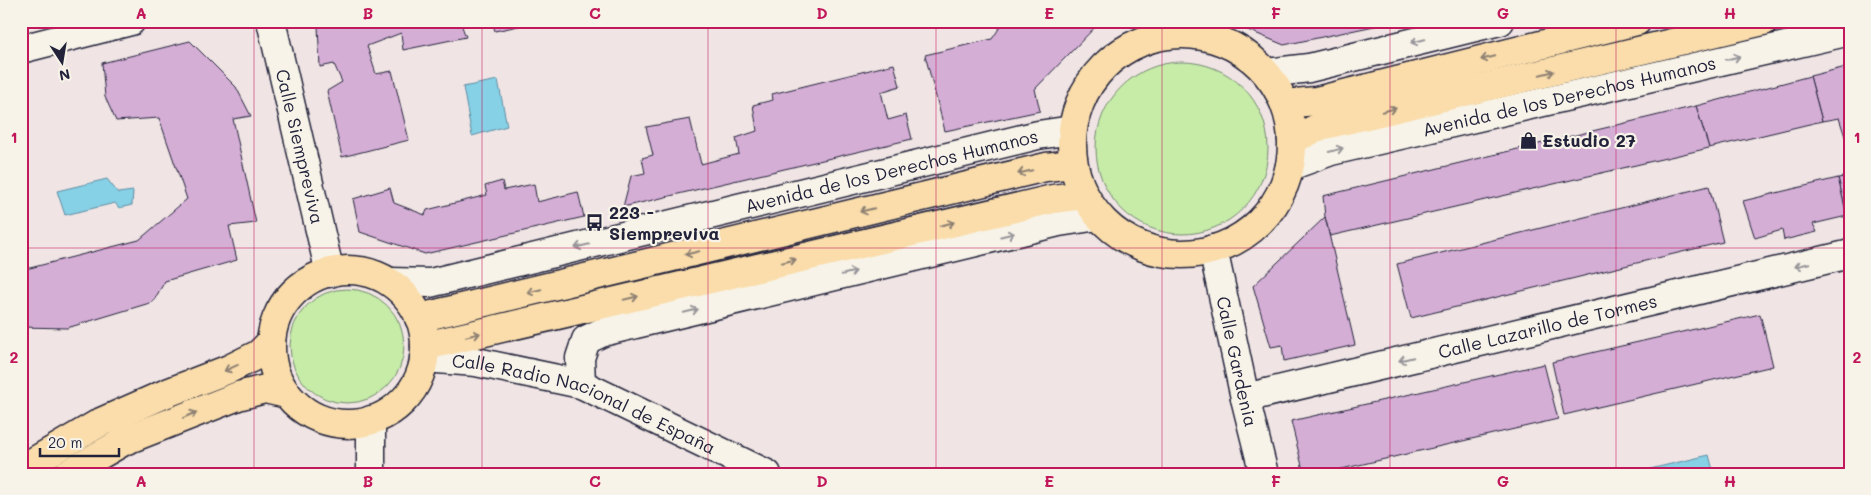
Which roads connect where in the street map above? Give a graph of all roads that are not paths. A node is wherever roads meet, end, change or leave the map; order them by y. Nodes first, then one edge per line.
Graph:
1 (131, 21) edge
2 (271, 21) edge
3 (1500, 21) edge
4 (1637, 21) edge
5 (1764, 21) edge
6 (1158, 28) edge
7 (1850, 31) edge
8 (21, 49) edge
9 (1267, 73) junction
10 (1285, 104) junction
11 (1072, 130) junction
12 (1291, 153) junction
13 (1073, 164) junction
14 (1090, 205) junction
15 (1213, 249) junction
16 (1850, 254) edge
17 (330, 273) junction
18 (390, 282) junction
19 (419, 318) junction
20 (271, 342) junction
21 (424, 352) junction
22 (581, 384) junction
23 (287, 394) junction
24 (1245, 398) junction
25 (371, 420) junction
26 (21, 469) edge
27 (67, 474) edge
28 (371, 474) edge
29 (767, 474) edge
30 (1264, 474) edge

1 - 8 street
2 - 17 street, Calle Siempreviva
3 -> 9 street
4 -> 10 main road
12 -> 5 main road, Avenida de los Derechos Humanos
6 - 9 main road
6 - 11 main road
12 -> 7 street, Avenida de los Derechos Humanos
9 - 10 main road
10 - 12 main road
11 - 13 main road
11 -> 18 street, Avenida de los Derechos Humanos
12 - 15 main road
13 - 14 main road
13 -> 19 main road, Avenida de los Derechos Humanos
14 - 15 main road
21 -> 14 main road
22 -> 14 street
15 - 24 street, Calle Gardenia
16 -> 24 street, Calle Lazarillo de Tormes
17 - 18 main road
17 - 20 main road
18 - 19 main road
19 - 21 main road
20 - 23 main road
20 -> 26 main road
21 - 22 street, Calle Radio Nacional de España
21 - 25 main road
22 - 29 street, Calle Radio Nacional de España
23 - 25 main road
27 -> 23 main road
24 - 30 street, Calle Gardenia
25 - 28 street

